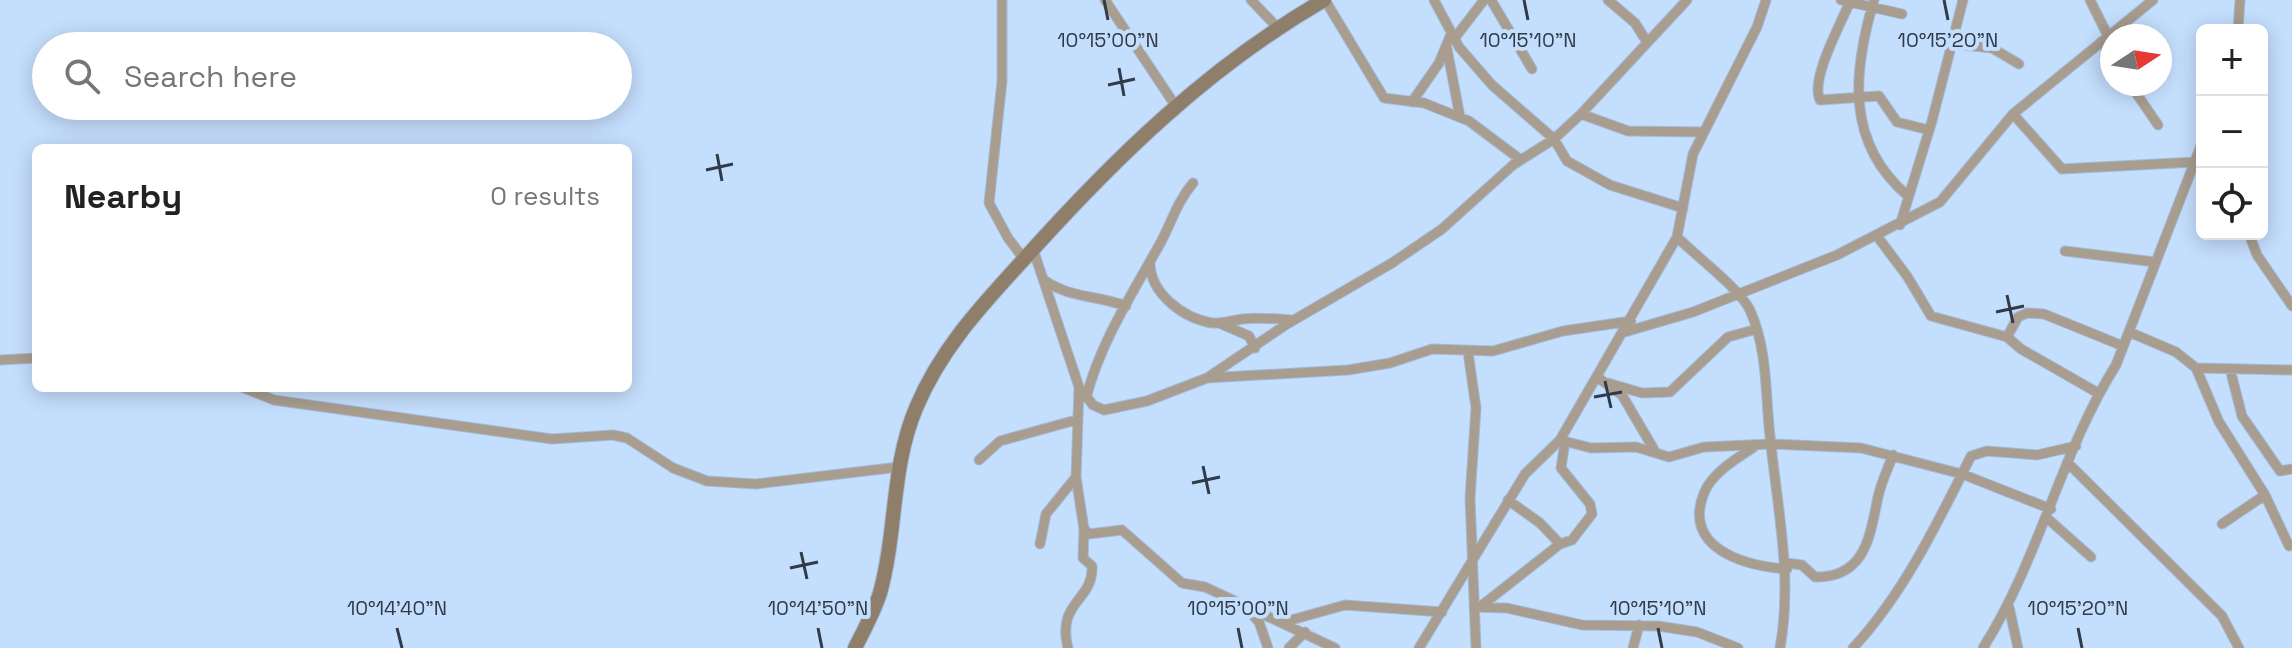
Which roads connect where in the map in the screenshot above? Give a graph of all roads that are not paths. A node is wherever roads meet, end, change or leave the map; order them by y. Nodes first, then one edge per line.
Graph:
1 (1002, 0) edge
2 (1105, 0) edge
3 (1251, 0) edge
4 (1324, 0) edge
5 (1434, 0) edge
6 (1484, 0) edge
7 (1491, 0) edge
8 (1608, 0) edge
9 (1687, 0) edge
10 (1766, 0) edge
11 (1963, 0) edge
12 (2090, 0) edge
13 (2153, 0) edge
14 (2240, 0) edge
15 (1845, 2) edge
16 (1872, 4) edge
17 (1902, 14) dead end
18 (2123, 24) edge
19 (2238, 24) edge
20 (2100, 25) edge
21 (1277, 27) junction
22 (1452, 36) junction
23 (1647, 42) junction
24 (2100, 42) edge
25 (1952, 44) junction
26 (1447, 49) junction
27 (2019, 64) dead end
28 (1532, 69) dead end
29 (2138, 96) edge
30 (1857, 99) junction
31 (1412, 102) junction
32 (1175, 105) junction
33 (1581, 114) junction
34 (2013, 114) junction
35 (1460, 117) junction
36 (2158, 125) dead end
37 (1929, 130) junction
38 (1703, 132) junction
39 (1554, 139) junction
40 (1521, 160) junction
41 (2195, 162) joint
42 (1193, 183) dead end
43 (1908, 196) junction
44 (1683, 208) junction
45 (1900, 225) junction
46 (1877, 236) junction
47 (1677, 237) junction
48 (2251, 240) edge
49 (2065, 251) dead end
50 (1029, 254) junction
51 (1151, 259) junction
52 (2155, 262) junction
53 (1043, 279) junction
54 (1740, 294) junction
55 (2291, 303) edge
56 (1126, 306) junction
57 (1293, 320) junction
58 (1631, 321) junction
59 (1219, 323) junction
60 (1757, 329) junction
61 (1625, 332) junction
62 (2129, 332) junction
63 (2007, 337) junction
64 (2123, 346) junction
65 (1255, 348) junction
66 (1468, 352) junction
67 (32, 358) edge
68 (0, 360) edge
69 (2196, 368) junction
70 (2230, 369) junction
71 (2292, 370) edge
72 (1597, 377) junction
73 (1207, 378) junction
74 (1608, 383) junction
75 (1079, 387) junction
76 (254, 392) edge
77 (2098, 393) junction
78 (1086, 398) junction
79 (1076, 420) junction
80 (1562, 441) junction
81 (1771, 444) junction
82 (1756, 445) junction
83 (2076, 446) junction
84 (1656, 453) junction
85 (1893, 455) junction
86 (979, 460) dead end
87 (2068, 463) junction
88 (899, 467) junction
89 (2292, 469) edge
90 (1962, 474) junction
91 (1076, 477) junction
92 (2265, 495) junction
93 (1508, 500) junction
94 (2049, 514) junction
95 (2222, 524) dead end
96 (1084, 529) junction
97 (1040, 544) dead end
98 (1560, 544) junction
99 (2289, 546) dead end
100 (2091, 557) dead end
101 (1471, 566) junction
102 (1786, 566) junction
103 (1477, 607) junction
104 (2009, 607) junction
105 (1248, 610) junction
106 (1442, 612) junction
107 (1284, 622) junction
108 (1639, 625) junction
109 (1305, 632) junction
110 (855, 648) edge
111 (1068, 648) edge
112 (1268, 648) edge
113 (1289, 648) edge
114 (1335, 648) edge
115 (1419, 648) edge
116 (1476, 648) edge
117 (1633, 648) edge
118 (1738, 648) edge
119 (1780, 648) edge
120 (1853, 648) edge
121 (1983, 648) edge
122 (2018, 648) edge
123 (2239, 648) edge

1 - 50 street
2 - 32 street
3 - 21 street
4 - 21 main road
4 - 31 street
5 - 22 street
6 - 22 street
7 - 28 street
8 - 23 street
9 - 23 street
10 - 38 street
11 - 25 street
12 - 20 street
13 - 18 street
14 - 19 street
15 - 16 street
15 - 30 street
16 - 17 street
16 - 30 street
21 - 32 main road
22 - 26 street
22 - 39 street
23 - 33 street
24 - 34 street
25 - 27 street
25 - 37 street
26 - 31 street
26 - 35 street
29 - 36 street
30 - 37 street
30 - 43 street
31 - 35 street
32 - 50 main road
33 - 38 street
33 - 39 street
34 - 41 street
34 - 45 street
35 - 40 street
37 - 43 street
38 - 44 street
39 - 40 street
39 - 44 street
40 - 57 street
41 - 52 street
42 - 51 street
43 - 45 street
44 - 47 street
45 - 46 street
46 - 54 street
46 - 63 street
47 - 54 street
47 - 58 street
48 - 55 street
49 - 52 street
50 - 53 street
50 - 88 main road
51 - 56 street
51 - 59 street
52 - 62 street
53 - 56 street
53 - 75 street
54 - 60 street
54 - 61 street
56 - 78 street
57 - 59 street
57 - 65 street
58 - 61 street
58 - 66 street
59 - 65 street
60 - 74 street
60 - 81 street
61 - 72 street
62 - 64 street
62 - 69 street
63 - 64 street
63 - 77 street
64 - 77 street
65 - 73 street
66 - 73 street
66 - 101 street
67 - 68 street
69 - 70 street
69 - 92 street
70 - 71 street
70 - 89 street
72 - 74 street
72 - 80 street
73 - 78 street
74 - 84 street
75 - 78 street
75 - 79 street
76 - 88 street
77 - 83 street
79 - 86 street
79 - 91 street
80 - 84 street
80 - 93 street
80 - 98 street
81 - 82 street
81 - 85 street
81 - 102 street
82 - 84 street
82 - 102 street
83 - 87 street
83 - 90 street
85 - 90 street
85 - 102 street
87 - 94 street
87 - 123 street
88 - 110 main road
90 - 94 street
90 - 120 street
91 - 96 street
91 - 97 street
92 - 95 street
92 - 99 street
93 - 98 street
93 - 101 street
94 - 100 street
94 - 104 street
96 - 105 street
96 - 111 street
98 - 103 street
101 - 103 street
101 - 106 street
102 - 119 street
103 - 108 street
103 - 116 street
104 - 121 street
104 - 122 street
105 - 107 street
105 - 112 street
106 - 107 street
106 - 115 street
107 - 109 street
108 - 117 street
108 - 118 street
109 - 113 street
109 - 114 street

